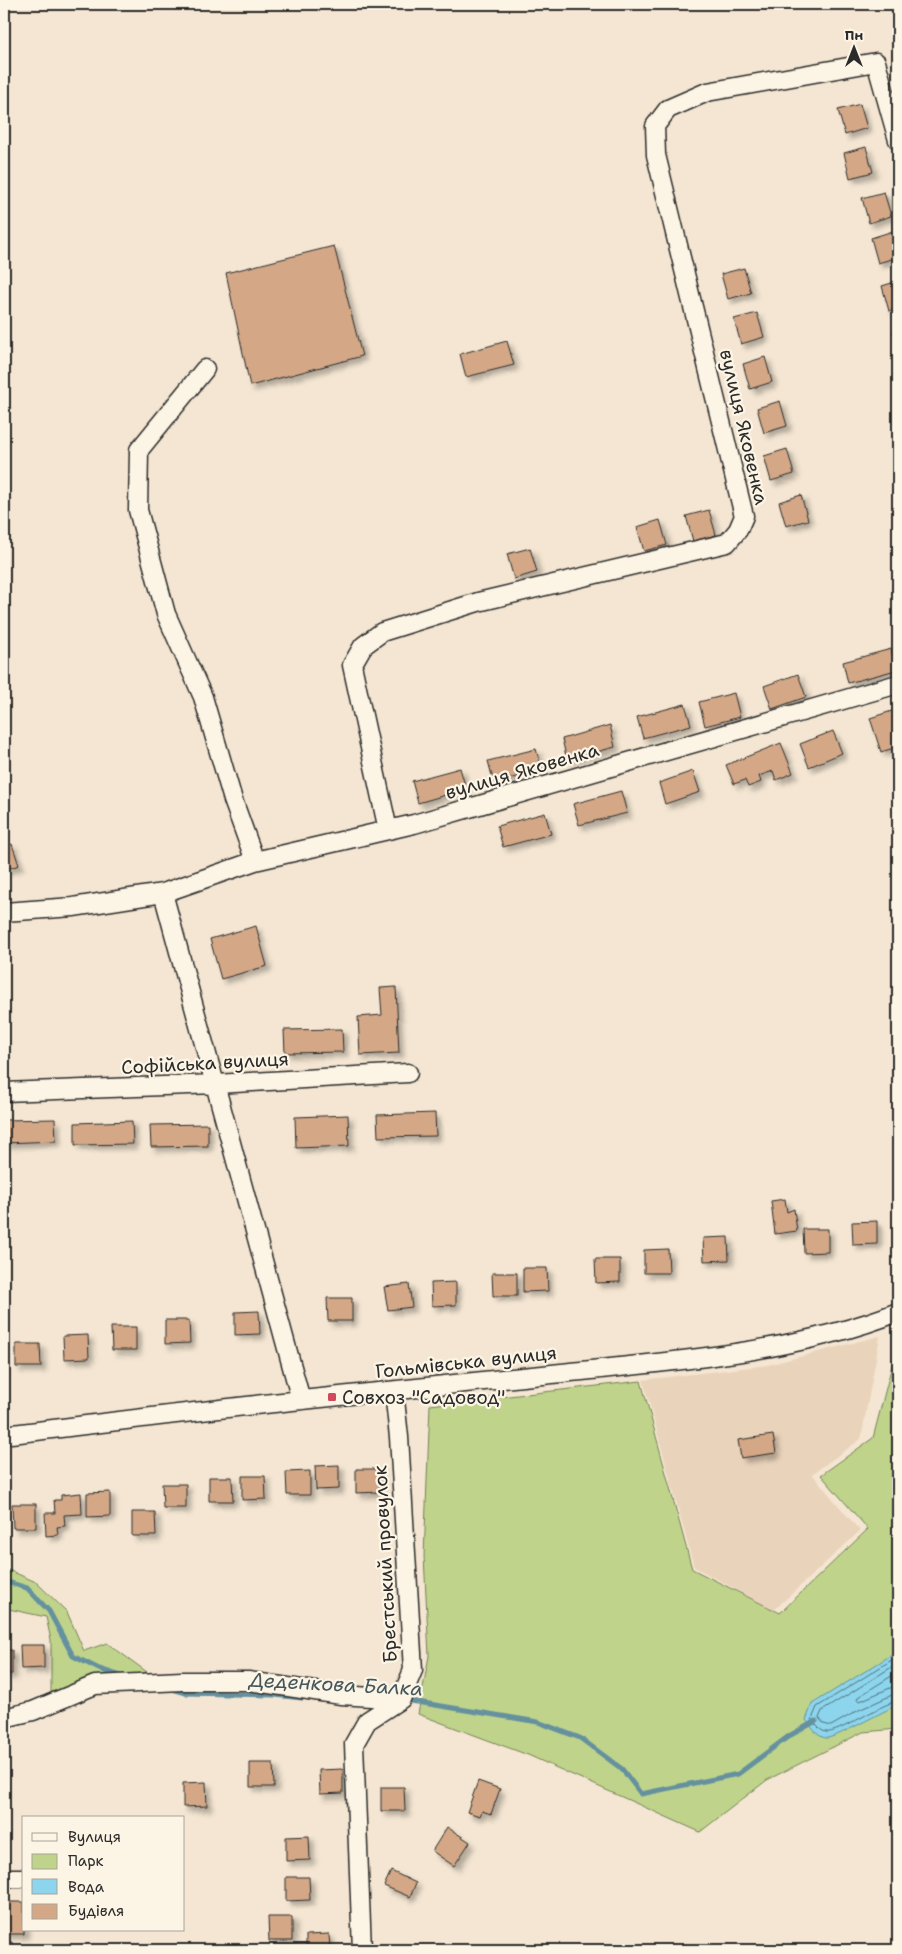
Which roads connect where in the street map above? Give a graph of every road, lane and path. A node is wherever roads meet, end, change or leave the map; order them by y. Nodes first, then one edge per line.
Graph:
1 (898, 140) edge
2 (206, 369) dead end
3 (898, 684) edge
4 (388, 830) junction
5 (255, 861) junction
6 (163, 894) junction
7 (4, 912) edge
8 (408, 1073) dead end
9 (216, 1084) junction
10 (4, 1092) edge
11 (898, 1312) edge
12 (394, 1391) junction
13 (302, 1400) junction
14 (4, 1435) edge
15 (401, 1699) junction
16 (4, 1718) edge
17 (362, 1950) edge

1 - 4 street, вулиця Яковенка
2 - 5 street
3 - 4 street, вулиця Яковенка
4 - 5 street, вулиця Яковенка
5 - 6 street, вулиця Яковенка
6 - 7 street, вулиця Яковенка
6 - 9 street
8 - 9 street, Софійська вулиця
9 - 10 street, Софійська вулиця
9 - 13 street
11 - 12 street, Гольмівська вулиця
12 - 13 street, Гольмівська вулиця
12 - 15 street, Брестський провулок
13 - 14 street, Гольмівська вулиця
15 - 16 street
15 - 17 street

